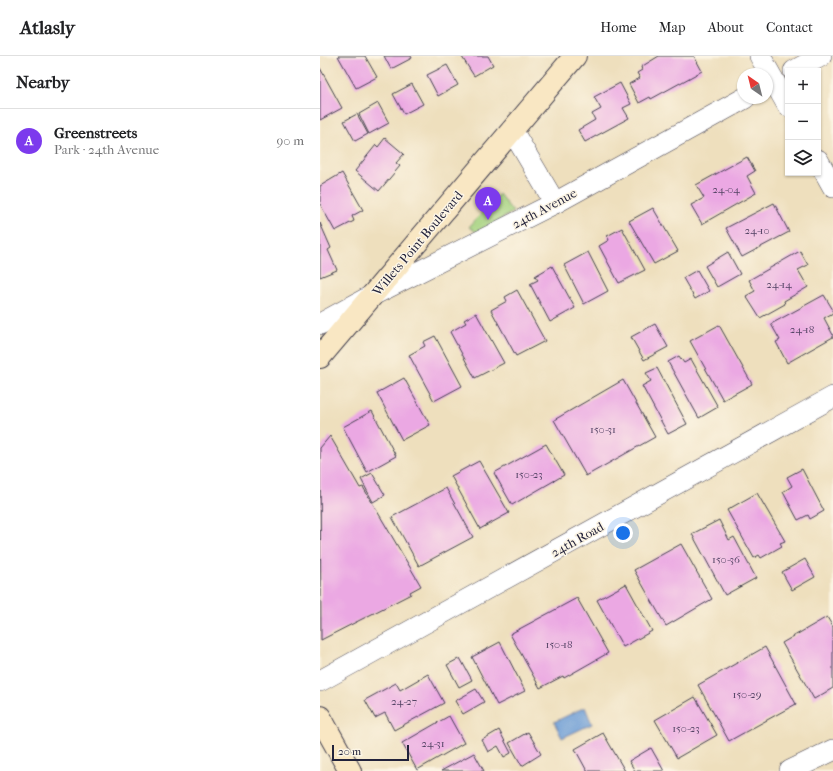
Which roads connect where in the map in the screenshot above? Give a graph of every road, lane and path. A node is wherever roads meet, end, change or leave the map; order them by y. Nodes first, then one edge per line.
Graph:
1 (575, 56) edge
2 (760, 56) edge
3 (821, 56) edge
4 (799, 68) edge
5 (777, 81) edge
6 (737, 102) edge
7 (787, 104) edge
8 (512, 130) junction
9 (821, 165) edge
10 (833, 187) edge
11 (555, 203) junction
12 (373, 295) junction
13 (320, 324) edge
14 (320, 357) edge
15 (833, 397) edge
16 (320, 681) edge
17 (320, 717) edge
18 (833, 750) edge
19 (350, 771) edge
20 (790, 771) edge

1 - 8 street, Willets Point Boulevard
2 - 5 street
3 - 4 street
5 - 7 street
6 - 11 street, 24th Avenue
8 - 11 street
8 - 12 street, Willets Point Boulevard
9 - 10 street
11 - 12 street, 24th Avenue
12 - 13 street, 24th Avenue
12 - 14 street, Willets Point Boulevard
15 - 16 street, 24th Road
17 - 19 street
18 - 20 street

